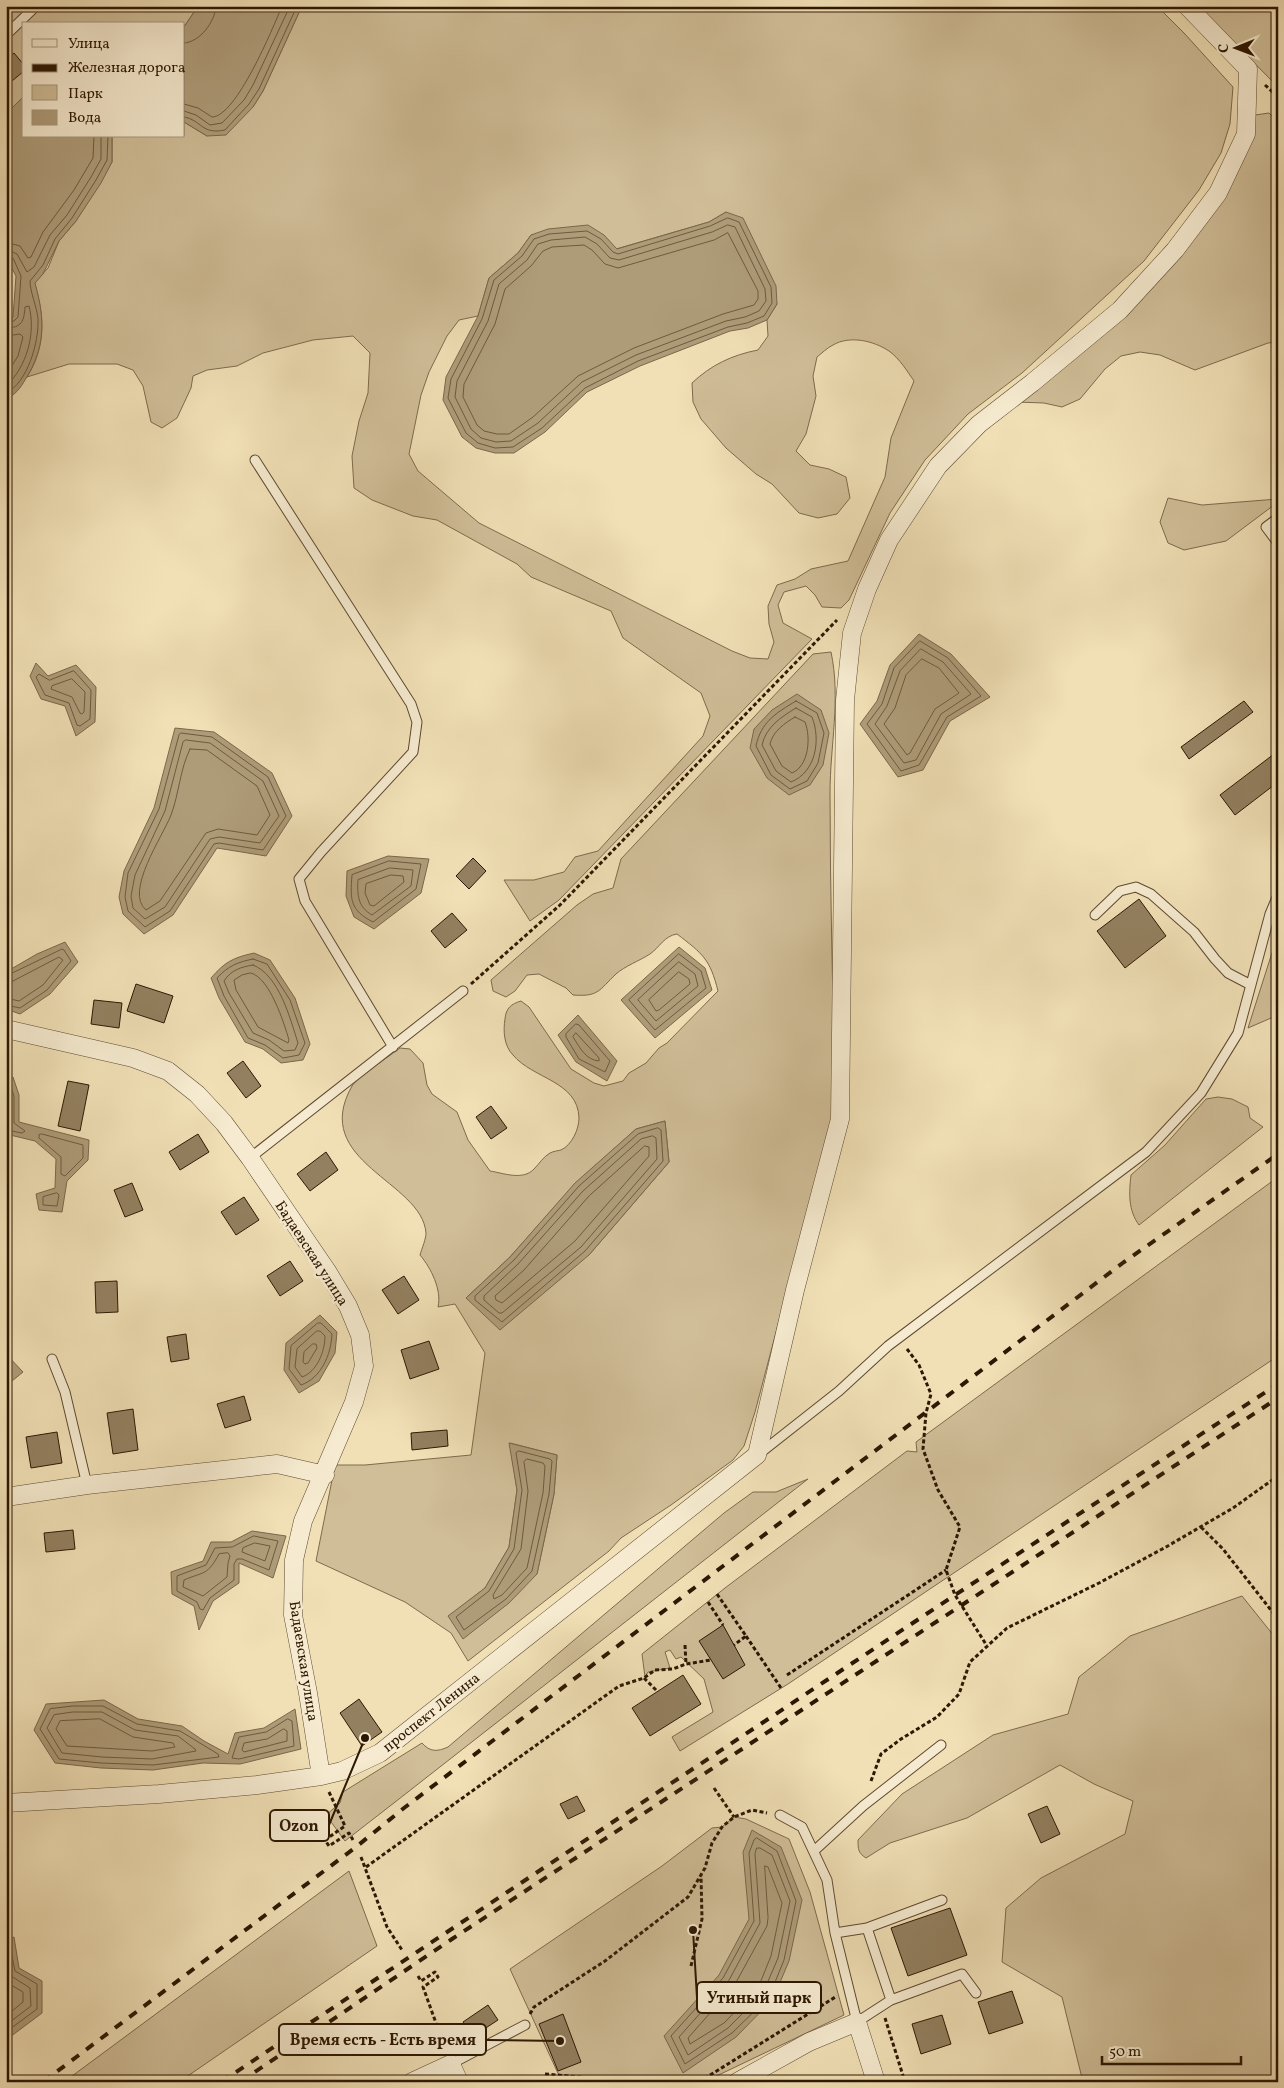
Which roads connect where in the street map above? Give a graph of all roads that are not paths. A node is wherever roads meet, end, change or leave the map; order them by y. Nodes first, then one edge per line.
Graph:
1 (36, 6) edge
2 (1187, 6) edge
3 (6, 35) edge
4 (254, 460) dead end
5 (1278, 518) edge
6 (1278, 543) edge
7 (1278, 895) edge
8 (1095, 915) dead end
9 (1251, 985) junction
10 (464, 991) road end
11 (6, 1029) edge
12 (393, 1046) junction
13 (250, 1158) junction
14 (52, 1360) dead end
15 (757, 1456) junction
16 (325, 1475) junction
17 (87, 1485) junction
18 (6, 1497) edge
19 (941, 1745) dead end
20 (321, 1776) junction
21 (6, 1803) edge
22 (780, 1815) road end
23 (814, 1851) junction
24 (942, 1900) dead end
25 (867, 1928) junction
26 (835, 1933) junction
27 (976, 1993) dead end
28 (891, 2000) junction
29 (857, 2022) junction
30 (525, 2026) road end
31 (451, 2064) junction
32 (412, 2082) edge
33 (458, 2082) edge
34 (738, 2082) edge
35 (876, 2082) edge

1 - 3 lane
2 - 15 street
4 - 12 lane
5 - 6 lane
7 - 9 lane
8 - 9 lane
9 - 15 lane
10 - 12 lane
11 - 13 street, Бадаевская улица
12 - 13 lane
13 - 16 street, Бадаевская улица
14 - 17 lane
15 - 20 street, проспект Ленина
16 - 17 street
16 - 20 street, Бадаевская улица
17 - 18 street
19 - 23 lane
20 - 21 street, проспект Ленина
22 - 23 lane
23 - 26 lane
24 - 25 lane
25 - 26 lane
25 - 28 lane
26 - 29 lane
27 - 28 lane
28 - 29 lane
29 - 34 street
29 - 35 street
30 - 31 lane
31 - 32 street
31 - 33 street

